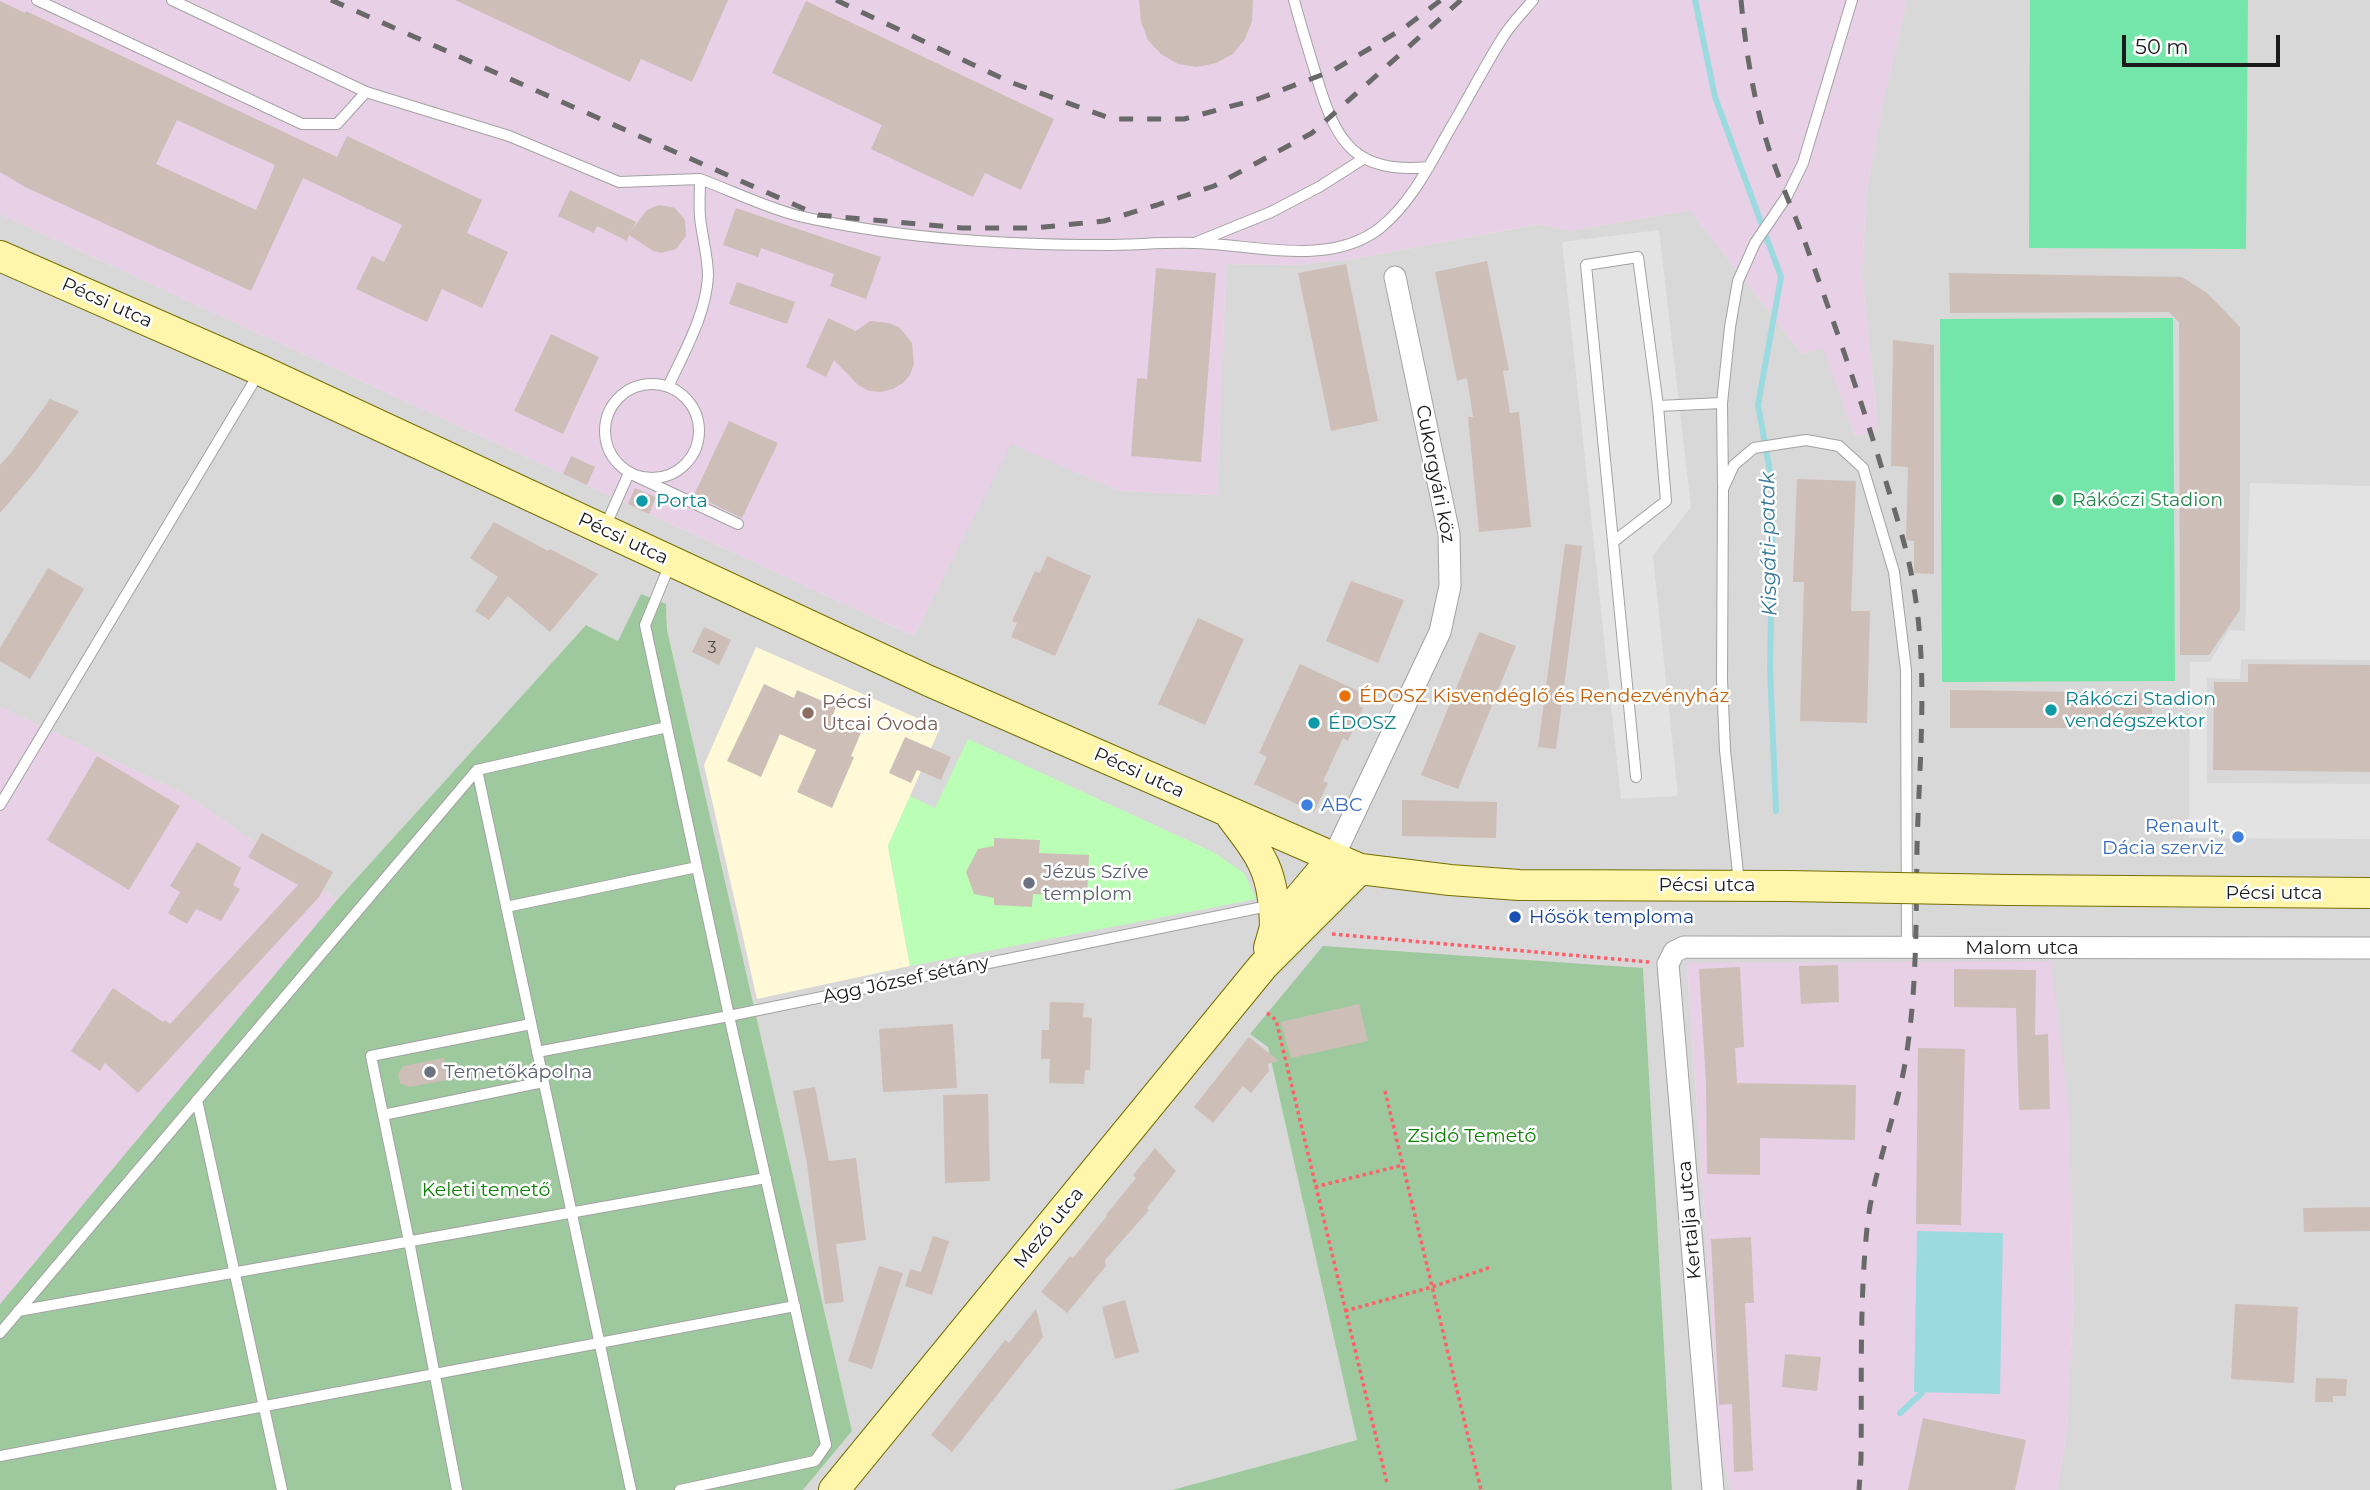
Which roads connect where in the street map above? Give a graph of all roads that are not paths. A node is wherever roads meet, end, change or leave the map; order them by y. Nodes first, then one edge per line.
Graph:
1 (37, 0) edge
2 (172, 0) edge
3 (1294, 0) edge
4 (1532, 0) edge
5 (1852, 0) edge
6 (366, 92) junction
7 (1363, 159) junction
8 (1429, 167) junction
9 (700, 179) junction
10 (1195, 243) junction
11 (0, 256) edge
12 (1395, 277) dead end
13 (260, 370) junction
14 (668, 387) junction
15 (1722, 403) junction
16 (1658, 406) junction
17 (629, 472) junction
18 (1723, 489) junction
19 (738, 524) dead end
20 (603, 530) junction
21 (1613, 542) junction
22 (671, 562) junction
23 (667, 727) junction
24 (477, 770) junction
25 (1636, 777) dead end
26 (0, 804) edge
27 (1228, 813) junction
28 (1333, 858) junction
29 (697, 867) junction
30 (1360, 869) junction
31 (1739, 885) junction
32 (2362, 896) edge
33 (506, 907) junction
34 (1283, 921) junction
35 (1907, 947) junction
36 (2370, 948) edge
37 (1671, 958) joint
38 (729, 1016) junction
39 (531, 1024) junction
40 (537, 1052) junction
41 (543, 1082) junction
42 (197, 1100) junction
43 (383, 1115) junction
44 (766, 1178) junction
45 (571, 1212) junction
46 (410, 1241) junction
47 (235, 1271) junction
48 (795, 1306) junction
49 (18, 1311) junction
50 (0, 1333) edge
51 (599, 1343) junction
52 (436, 1375) junction
53 (264, 1407) junction
54 (0, 1456) edge
55 (282, 1490) edge
56 (457, 1490) edge
57 (631, 1490) edge
58 (680, 1490) edge
59 (834, 1490) edge
60 (1713, 1490) edge

1 - 6 lane
2 - 6 lane
3 - 7 lane
4 - 8 lane
5 - 15 lane
6 - 9 lane
7 - 8 lane
7 - 10 lane
8 - 10 lane
9 - 10 lane
9 - 14 lane
11 - 13 street, Pécsi utca
12 - 28 street, Cukorgyári köz
13 - 20 street, Pécsi utca
13 - 26 lane
14 - 17 lane
14 - 17 lane
15 - 16 lane
15 - 18 lane
16 - 21 lane
16 - 21 lane
17 - 19 lane
17 - 20 lane
18 - 31 lane
18 - 35 lane
20 - 22 street, Pécsi utca
21 - 25 lane
22 - 23 lane
22 - 27 street, Pécsi utca
23 - 24 lane
23 - 29 lane
24 - 33 lane
24 - 42 lane
27 - 28 street, Pécsi utca
27 - 34 street
28 - 30 street, Pécsi utca
28 - 34 street
29 - 33 lane
29 - 38 lane
30 - 31 street, Pécsi utca
30 - 34 street
31 - 32 street, Pécsi utca, bridge
33 - 39 lane
34 - 38 lane, Agg József sétány
34 - 59 street, Mező utca
35 - 36 street, Malom utca
35 - 37 street, Malom utca
37 - 60 street, Kertalja utca
38 - 40 lane, Agg József sétány
38 - 44 lane
39 - 40 lane
39 - 43 lane
40 - 41 lane
41 - 43 lane
41 - 45 lane
42 - 47 lane
42 - 49 lane
43 - 46 lane
44 - 45 lane
44 - 48 lane
45 - 46 lane
45 - 51 lane
46 - 47 lane
46 - 52 lane
47 - 49 lane
47 - 53 lane
48 - 51 lane
48 - 58 lane
49 - 50 lane
51 - 52 lane
51 - 57 lane
52 - 53 lane
52 - 56 lane
53 - 54 lane
53 - 55 lane

